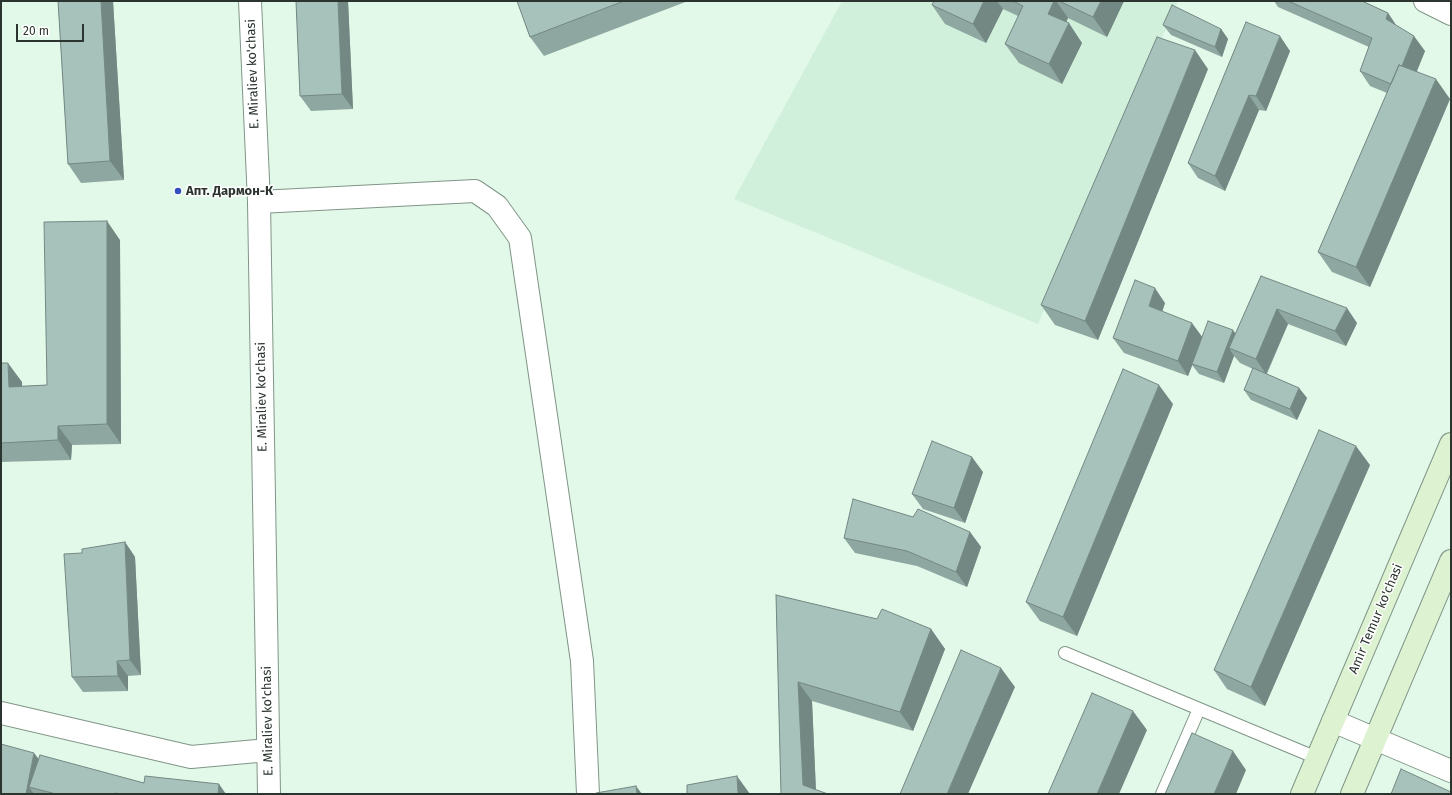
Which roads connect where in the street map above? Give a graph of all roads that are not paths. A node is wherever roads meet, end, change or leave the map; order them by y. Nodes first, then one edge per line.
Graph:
1 (250, 1) edge
2 (1425, 1) edge
3 (1451, 14) edge
4 (259, 202) junction
5 (1451, 444) edge
6 (1451, 561) edge
7 (1065, 652) dead end
8 (1199, 709) junction
9 (1, 713) edge
10 (1333, 721) junction
11 (1376, 739) junction
12 (268, 750) junction
13 (1317, 758) junction
14 (1451, 771) edge
15 (269, 794) edge
16 (588, 794) edge
17 (1162, 794) edge
18 (1302, 794) edge
19 (1352, 794) edge

1 - 4 street, E. Miraliev ko'chasi
2 - 3 street
4 - 12 street, E. Miraliev ko'chasi
4 - 16 street
5 - 10 main road, Amir Temur ko'chasi
6 - 11 main road
7 - 8 lane
8 - 13 lane
8 - 17 lane
9 - 12 street
10 - 11 street
10 - 13 main road, Amir Temur ko'chasi
11 - 14 street
11 - 19 main road
12 - 15 street, E. Miraliev ko'chasi
13 - 18 main road, Amir Temur ko'chasi

